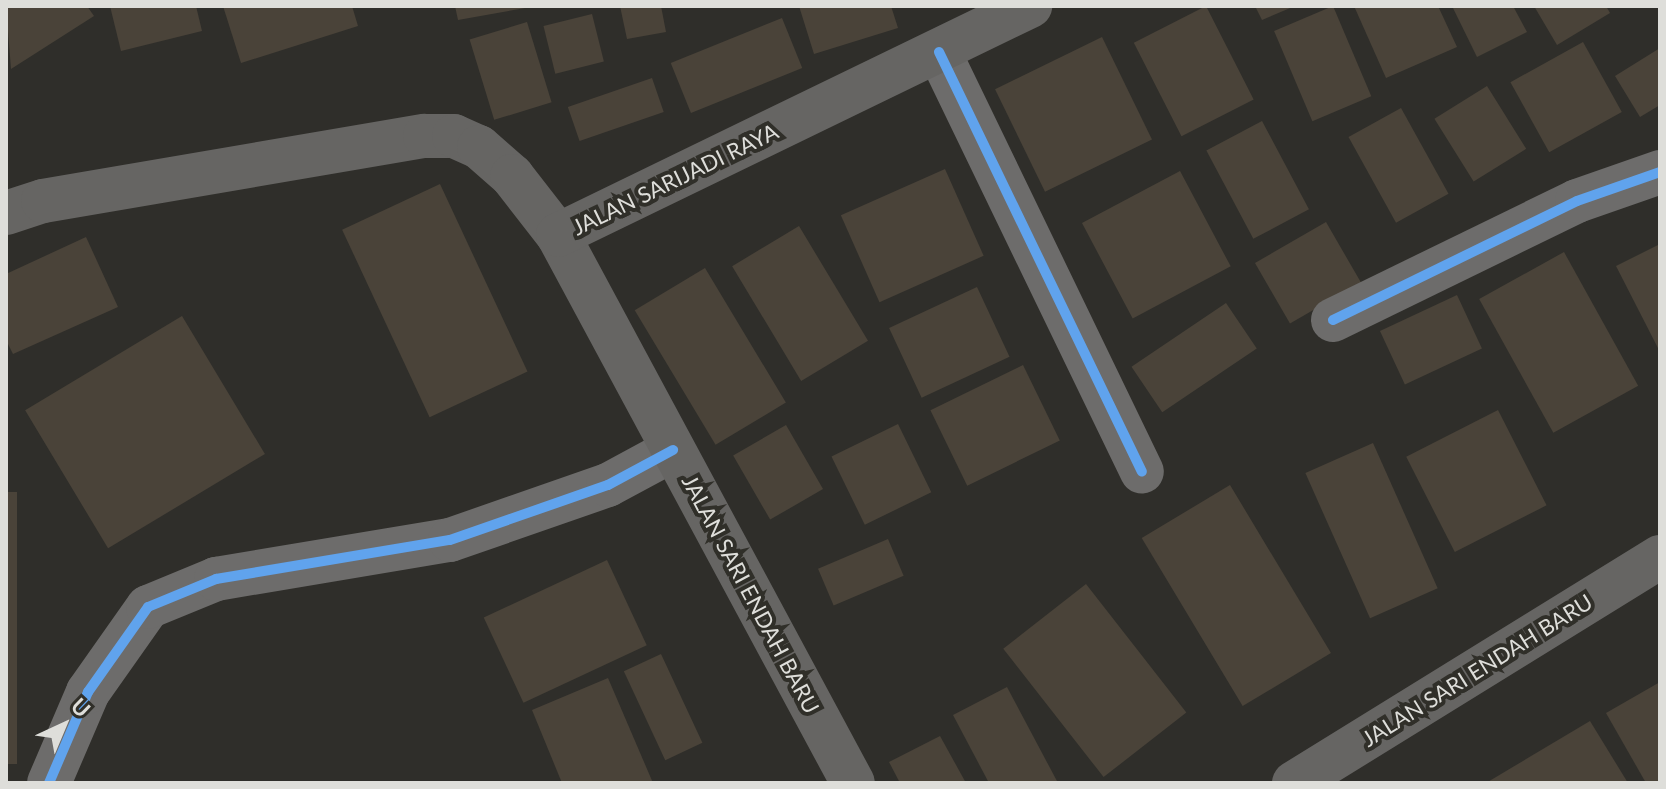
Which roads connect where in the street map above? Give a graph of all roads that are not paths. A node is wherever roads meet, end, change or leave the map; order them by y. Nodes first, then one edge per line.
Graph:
1 (1030, 6) edge
2 (939, 52) junction
3 (1660, 172) edge
4 (6, 213) edge
5 (558, 235) junction
6 (1333, 320) dead end
7 (673, 450) junction
8 (1142, 471) dead end
9 (1660, 557) edge
10 (49, 783) edge
11 (853, 783) edge
12 (1294, 783) edge

1 - 2 main road, JALAN SARIJADI RAYA
2 - 5 main road, JALAN SARIJADI RAYA
2 - 8 street
3 - 6 street
4 - 5 main road, JALAN SARIJADI RAYA
5 - 7 main road, JALAN SARI ENDAH BARU
7 - 10 street
7 - 11 main road, JALAN SARI ENDAH BARU
9 - 12 main road, JALAN SARI ENDAH BARU

